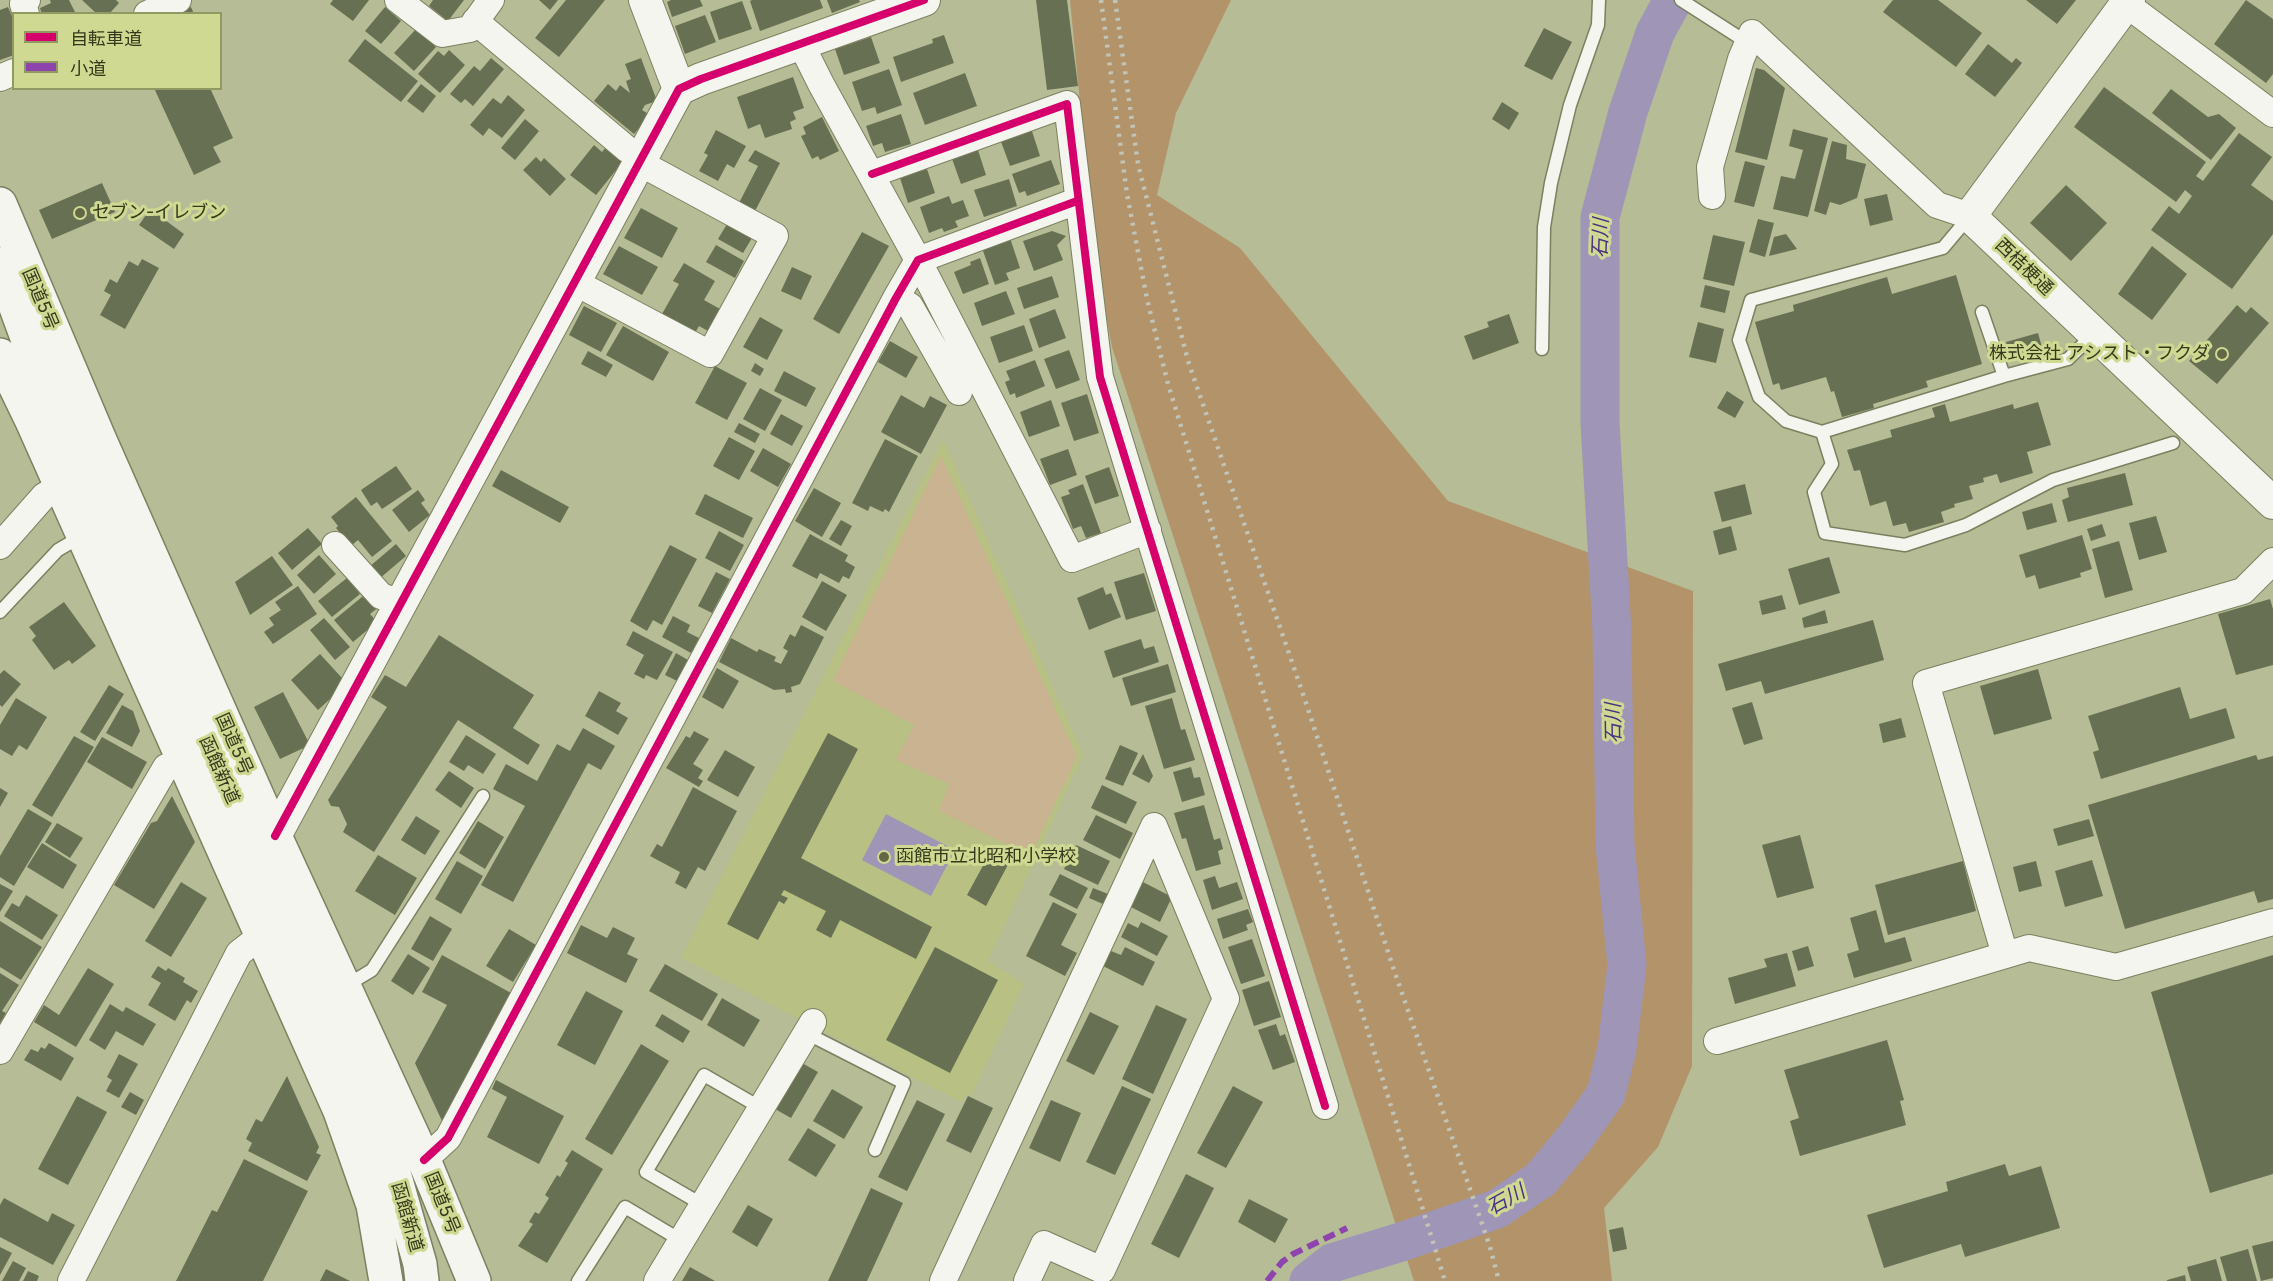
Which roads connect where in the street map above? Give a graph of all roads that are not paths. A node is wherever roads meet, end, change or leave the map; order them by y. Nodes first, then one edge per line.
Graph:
1 (27, 0) edge
2 (178, 0) edge
3 (398, 0) edge
4 (491, 0) edge
5 (645, 0) edge
6 (924, 0) edge
7 (1599, 0) edge
8 (1681, 0) edge
9 (2128, 2) edge
10 (876, 8) edge
11 (25, 12) edge
12 (151, 12) edge
13 (475, 21) junction
14 (1748, 43) junction
15 (801, 44) junction
16 (680, 89) junction
17 (2273, 114) edge
18 (642, 159) junction
19 (872, 174) junction
20 (1712, 196) dead end
21 (1077, 201) junction
22 (0, 204) edge
23 (1970, 216) junction
24 (918, 260) junction
25 (0, 264) edge
26 (576, 283) junction
27 (896, 297) junction
28 (1982, 312) dead end
29 (2094, 334) junction
30 (1542, 349) dead end
31 (0, 355) edge
32 (2004, 376) junction
33 (959, 392) dead end
34 (1822, 432) junction
35 (2173, 443) dead end
36 (85, 473) junction
37 (2273, 503) edge
38 (1148, 530) junction
39 (82, 536) junction
40 (335, 545) dead end
41 (0, 546) edge
42 (2273, 561) edge
43 (401, 603) junction
44 (0, 612) edge
45 (166, 767) dead end
46 (483, 796) dead end
47 (275, 836) junction
48 (2273, 922) edge
49 (261, 936) junction
50 (2005, 955) junction
51 (344, 987) junction
52 (809, 1028) joint
53 (1717, 1041) dead end
54 (0, 1051) edge
55 (1325, 1107) dead end
56 (761, 1108) junction
57 (875, 1150) dead end
58 (424, 1160) junction
59 (703, 1205) junction
60 (682, 1241) junction
61 (386, 1277) edge
62 (71, 1281) edge
63 (422, 1281) edge
64 (474, 1281) edge
65 (578, 1281) edge
66 (657, 1281) edge
67 (943, 1281) edge
68 (1027, 1281) edge

1 - 11 street
2 - 12 street
3 - 13 street
4 - 13 street
5 - 16 street
6 - 10 street
7 - 30 lane
8 - 14 lane
9 - 17 street
9 - 23 street
10 - 15 street
13 - 18 street
14 - 20 street
14 - 23 street
15 - 16 street
15 - 19 street
16 - 18 street
18 - 26 street
18 - 26 street
19 - 21 street
19 - 24 street
21 - 24 street
21 - 38 street
22 - 36 highway, 国道5号
23 - 29 street, 西桔梗通
23 - 34 lane
24 - 27 street
24 - 38 street
25 - 36 highway, 函館新道
26 - 43 street
27 - 33 street
27 - 58 street
28 - 32 lane
29 - 32 lane
29 - 37 street, 西桔梗通
31 - 36 highway, 国道5号
32 - 34 lane
34 - 35 lane
36 - 39 highway, 国道5号
36 - 41 street
36 - 47 highway, 国道5号
36 - 63 highway, 函館新道
38 - 55 street
39 - 44 lane
39 - 49 highway, 国道5号
40 - 43 street
42 - 50 street
43 - 47 street
45 - 54 street
46 - 51 lane
47 - 51 highway, 国道5号
48 - 50 street
49 - 61 highway, 国道5号
49 - 62 street
50 - 53 street
51 - 58 highway, 国道5号
52 - 56 street
52 - 57 lane
56 - 59 street
56 - 59 lane
58 - 64 highway, 国道5号
59 - 60 street
60 - 65 lane
60 - 66 street
67 - 68 street

